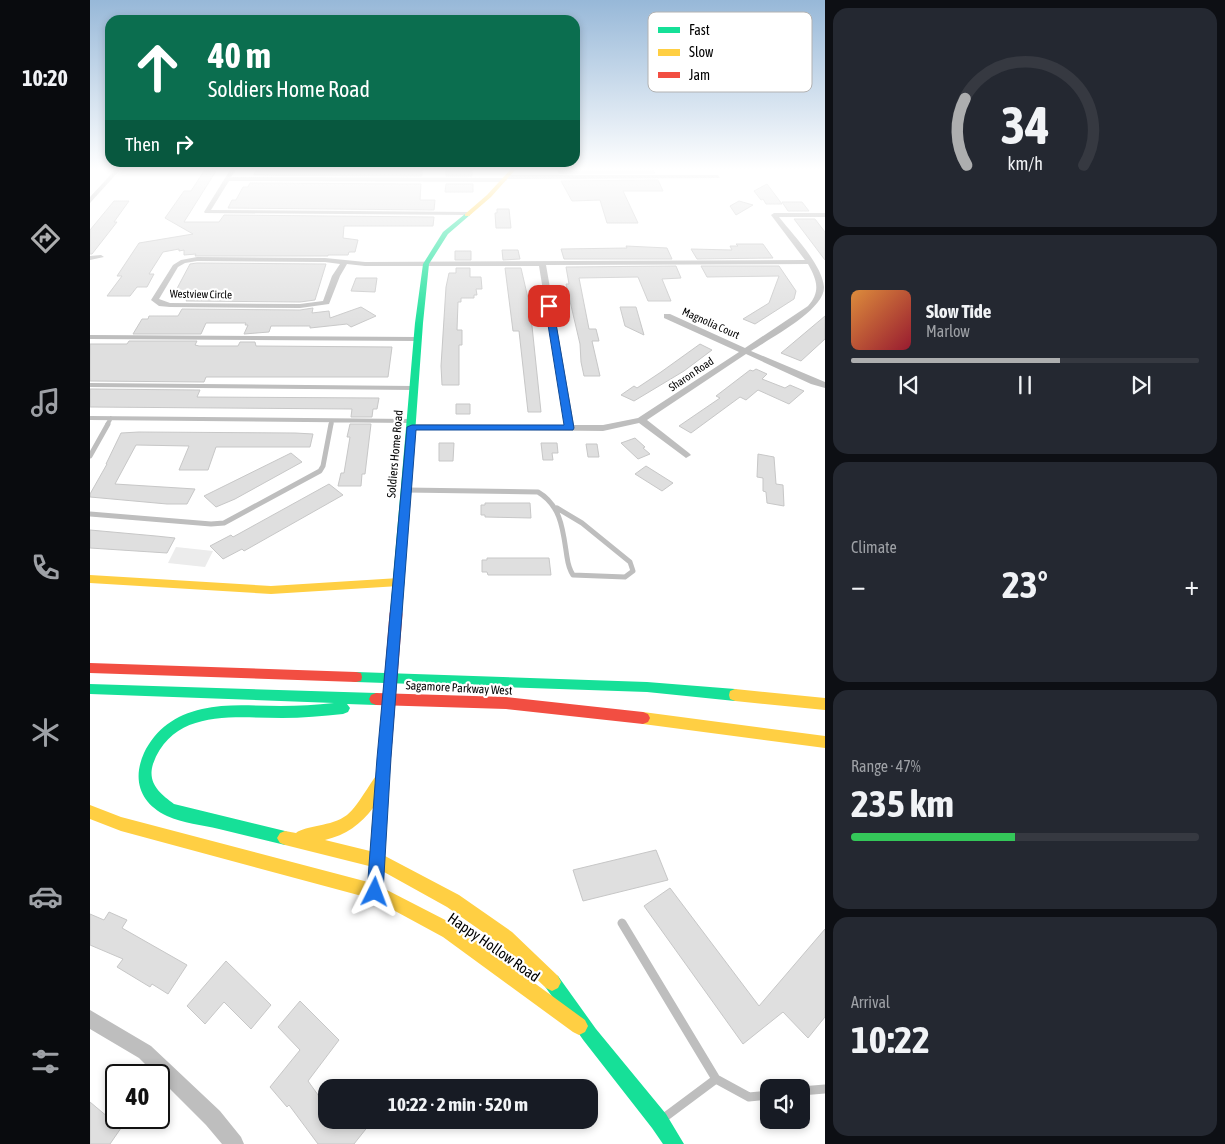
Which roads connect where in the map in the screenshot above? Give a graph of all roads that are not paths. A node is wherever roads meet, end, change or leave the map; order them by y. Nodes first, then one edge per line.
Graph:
1 (458, 223) edge
2 (780, 223) edge
3 (90, 258) edge
4 (101, 258) dead end
5 (345, 262) junction
6 (809, 262) junction
7 (426, 264) junction
8 (542, 264) junction
9 (667, 316) dead end
10 (90, 337) edge
11 (418, 339) junction
12 (745, 351) junction
13 (90, 385) edge
14 (825, 385) edge
15 (414, 388) junction
16 (90, 418) edge
17 (112, 418) junction
18 (332, 420) junction
19 (641, 420) junction
20 (412, 424) junction
21 (570, 428) junction
22 (90, 456) edge
23 (686, 456) dead end
24 (406, 490) junction
25 (557, 508) junction
26 (90, 514) edge
27 (90, 579) edge
28 (399, 582) junction
29 (90, 590) edge
30 (117, 592) dead end
31 (398, 594) junction
32 (228, 599) dead end
33 (90, 668) edge
34 (90, 689) edge
35 (411, 700) junction
36 (825, 704) edge
37 (825, 742) edge
38 (383, 776) junction
39 (90, 812) edge
40 (287, 837) junction
41 (377, 860) junction
42 (375, 892) junction
43 (622, 923) dead end
44 (90, 1019) edge
45 (590, 1035) junction
46 (716, 1079) junction
47 (825, 1089) edge
48 (810, 1090) edge
49 (760, 1096) edge
50 (659, 1121) junction
51 (234, 1144) edge
52 (674, 1144) edge

1 - 7 main road, Soldiers Home Road
2 - 6 street, Sharon Road
3 - 4 street
5 - 5 street, Westview Circle
5 - 7 street, Westview Circle
6 - 8 street, Westview Circle
6 - 12 street, Sharon Road
7 - 8 street, Westview Circle
7 - 11 main road, Soldiers Home Road
8 - 21 street
9 - 12 street, Magnolia Court
10 - 11 lane
11 - 15 main road, Soldiers Home Road
12 - 14 street, Magnolia Court
12 - 19 street, Sharon Road
13 - 15 lane
15 - 20 main road, Soldiers Home Road
16 - 17 lane
17 - 18 lane
17 - 22 lane
18 - 20 lane
18 - 26 lane
19 - 21 street, Sharon Road
19 - 23 street
20 - 21 street, Sharon Road
20 - 24 main road, Soldiers Home Road
24 - 25 lane
24 - 28 main road, Soldiers Home Road
25 - 25 lane
27 - 28 main road
28 - 31 main road, Soldiers Home Road
29 - 30 main road
31 - 32 main road
31 - 38 main road, Soldiers Home Road, bridge
33 - 36 main road, Sagamore Parkway West
34 - 35 main road, Sagamore Parkway West
35 - 37 main road, Sagamore Parkway West
35 - 40 main road
38 - 40 main road
38 - 41 main road
39 - 42 main road, Happy Hollow Road
40 - 41 main road, Happy Hollow Road
41 - 42 main road
41 - 45 main road, Happy Hollow Road
42 - 45 main road, Happy Hollow Road
43 - 46 lane
44 - 51 street
45 - 50 main road, Happy Hollow Road
46 - 49 lane
46 - 50 lane
47 - 48 lane
50 - 52 main road, Happy Hollow Road

